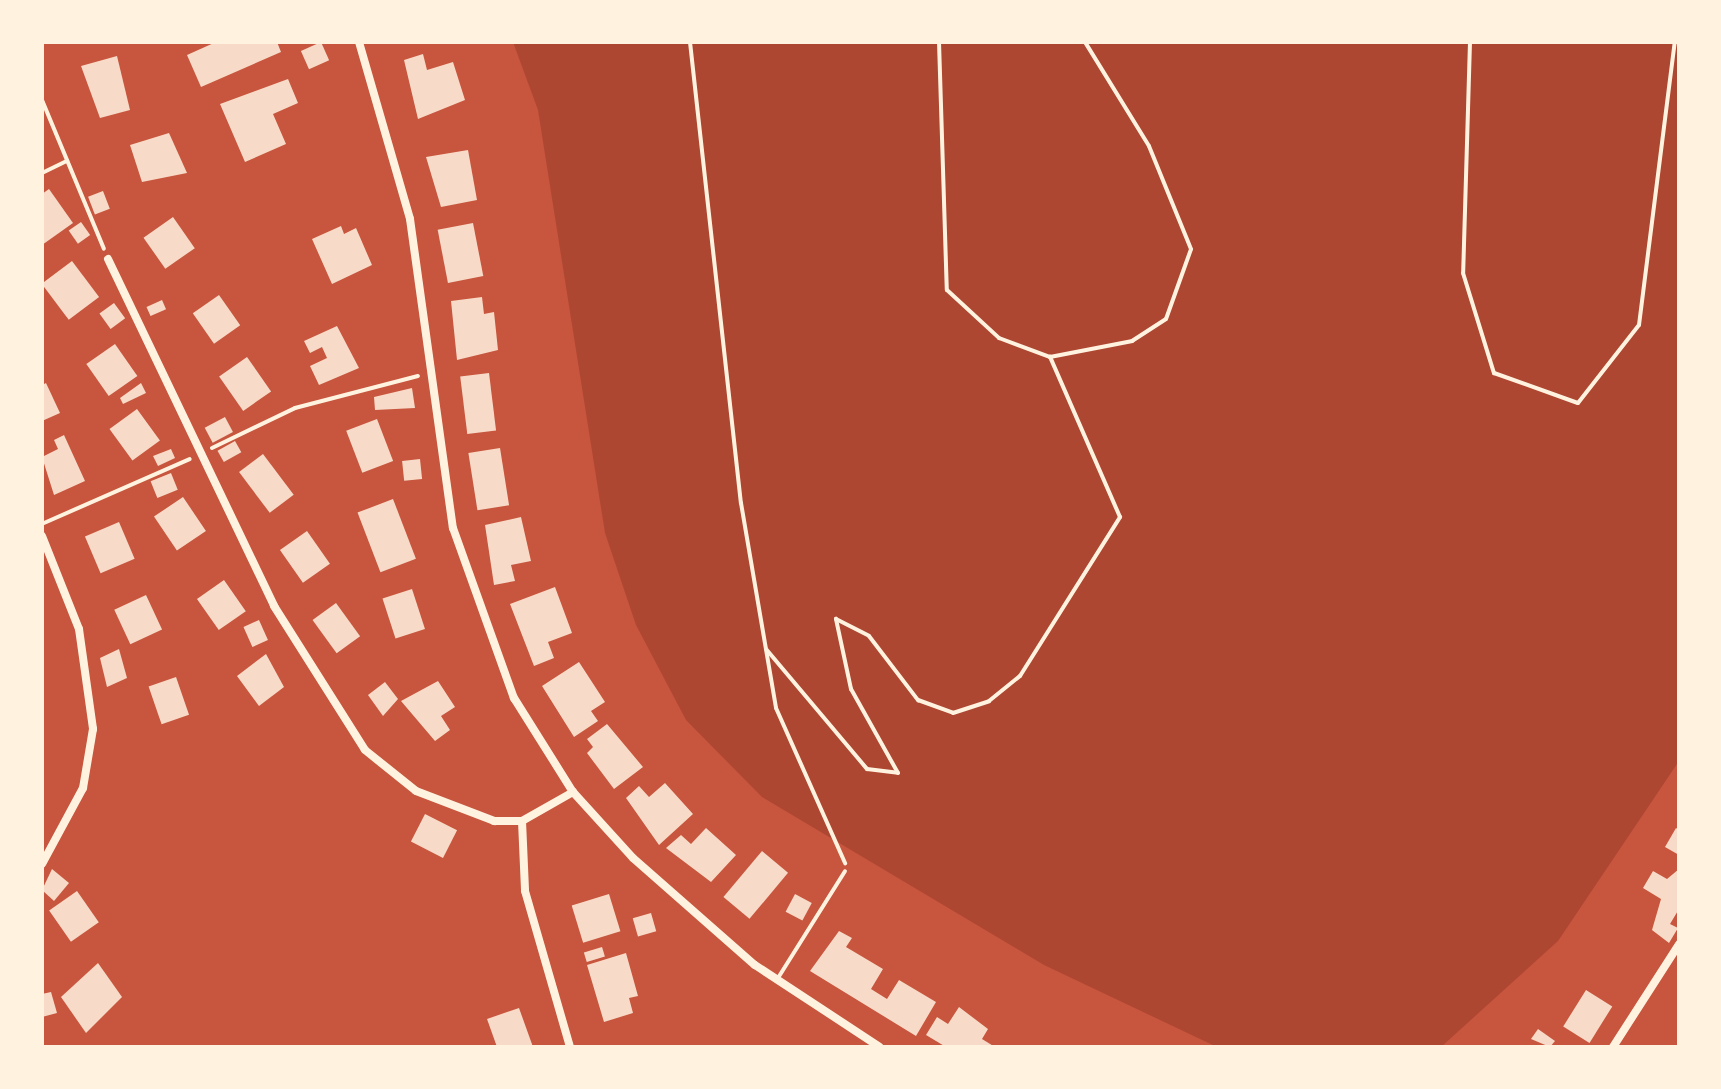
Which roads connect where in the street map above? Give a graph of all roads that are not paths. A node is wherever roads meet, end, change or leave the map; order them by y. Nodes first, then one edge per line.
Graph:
1 (359, 42) edge
2 (108, 259) road end
3 (42, 536) edge
4 (573, 792) junction
5 (522, 821) junction
6 (42, 864) edge
7 (845, 871) road end
8 (1679, 944) edge
9 (777, 980) junction
10 (570, 1047) edge
11 (880, 1047) edge
12 (1613, 1047) edge

1 - 4 street
2 - 5 street
3 - 6 street
4 - 5 street
4 - 9 street
5 - 10 street
7 - 9 lane
8 - 12 street
9 - 11 street

